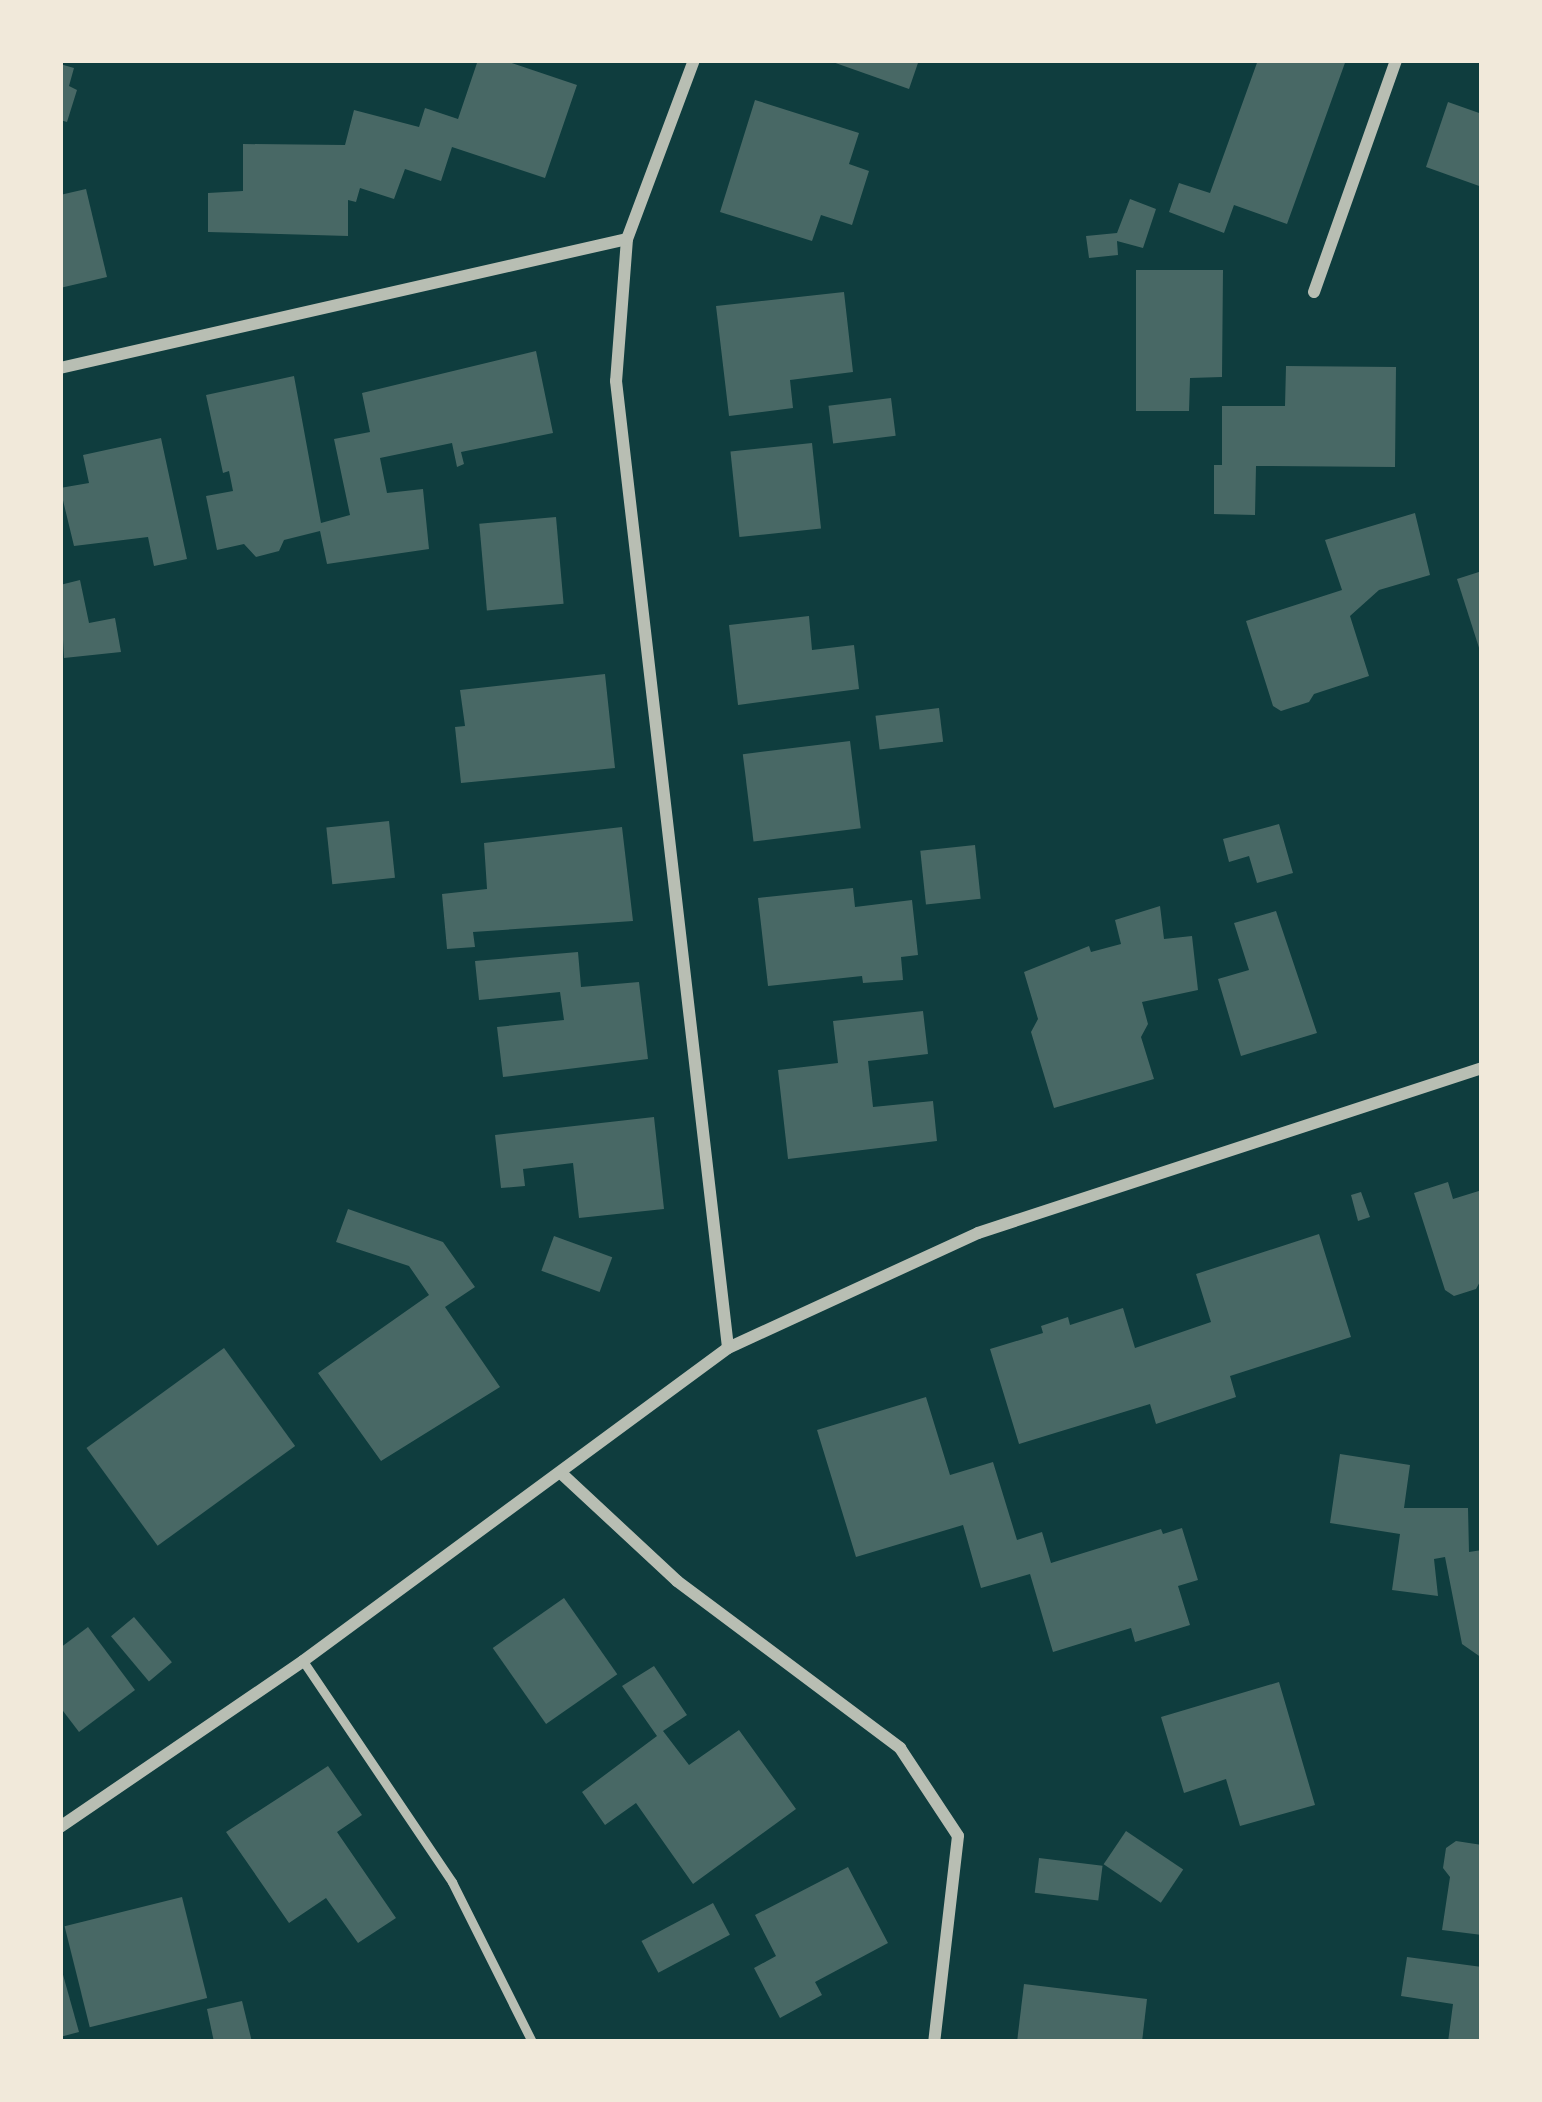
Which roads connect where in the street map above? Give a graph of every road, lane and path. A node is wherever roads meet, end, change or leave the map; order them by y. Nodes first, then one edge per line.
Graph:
1 (694, 60) edge
2 (1396, 60) edge
3 (627, 239) junction
4 (1314, 292) dead end
5 (60, 368) edge
6 (1482, 1068) edge
7 (728, 1348) junction
8 (562, 1474) junction
9 (303, 1661) junction
10 (60, 1827) edge
11 (532, 2042) edge
12 (934, 2042) edge

1 - 3 street
2 - 4 street
3 - 5 street
3 - 7 street
6 - 7 street
7 - 8 street
8 - 9 street
8 - 12 street
9 - 10 street
9 - 11 lane

